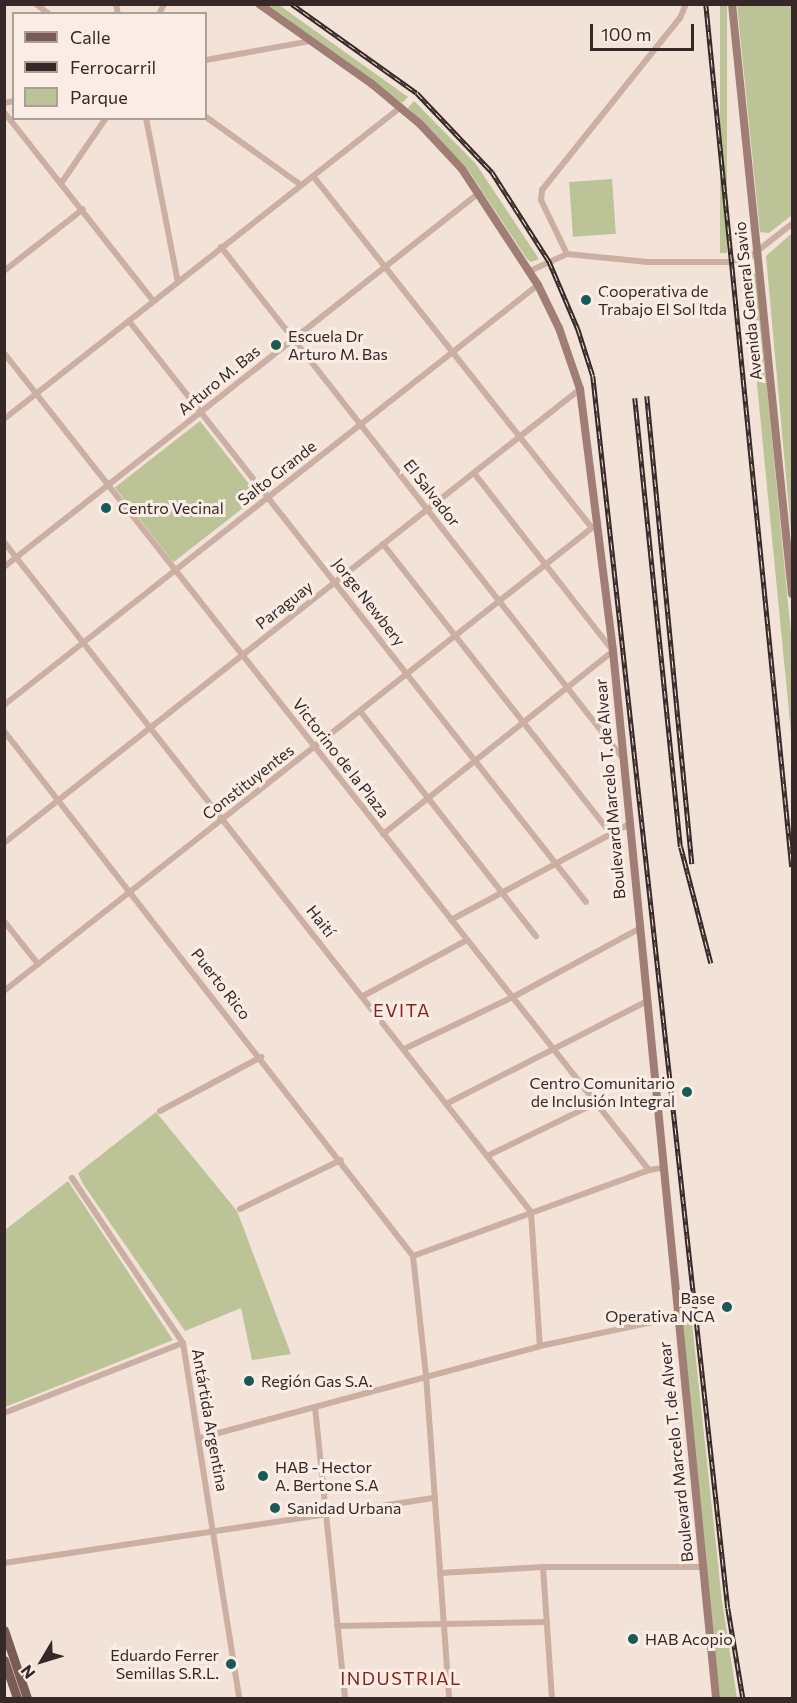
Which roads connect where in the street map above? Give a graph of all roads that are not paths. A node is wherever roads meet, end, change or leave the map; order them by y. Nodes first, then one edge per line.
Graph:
1 (259, 4) edge
2 (686, 4) edge
3 (732, 4) edge
4 (312, 41) junction
5 (207, 60) edge
6 (401, 107) junction
7 (4, 112) edge
8 (207, 118) edge
9 (11, 120) junction
10 (105, 120) edge
11 (146, 120) edge
12 (4, 125) edge
13 (313, 176) junction
14 (62, 182) junction
15 (301, 185) junction
16 (479, 193) junction
17 (83, 209) junction
18 (792, 224) edge
19 (221, 247) junction
20 (758, 251) junction
21 (567, 254) junction
22 (384, 266) junction
23 (4, 271) edge
24 (530, 271) junction
25 (178, 282) junction
26 (538, 285) junction
27 (153, 302) junction
28 (129, 321) junction
29 (293, 338) junction
30 (453, 352) junction
31 (4, 353) edge
32 (580, 389) junction
33 (37, 394) junction
34 (201, 413) junction
35 (4, 419) edge
36 (361, 425) junction
37 (519, 436) junction
38 (474, 473) junction
39 (108, 485) junction
40 (268, 498) junction
41 (427, 509) junction
42 (596, 528) junction
43 (4, 542) edge
44 (384, 544) junction
45 (17, 558) junction
46 (546, 565) junction
47 (4, 567) edge
48 (175, 571) junction
49 (336, 582) junction
50 (792, 594) edge
51 (500, 601) junction
52 (454, 636) junction
53 (84, 642) junction
54 (613, 651) junction
55 (242, 655) junction
56 (407, 673) junction
57 (567, 687) junction
58 (4, 705) edge
59 (360, 711) junction
60 (522, 723) junction
61 (151, 727) junction
62 (4, 731) edge
63 (315, 747) junction
64 (621, 756) junction
65 (476, 760) junction
66 (428, 798) junction
67 (59, 800) junction
68 (223, 819) junction
69 (629, 824) junction
70 (383, 834) junction
71 (611, 834) junction
72 (4, 843) edge
73 (555, 863) junction
74 (131, 891) junction
75 (502, 891) junction
76 (586, 902) dead end
77 (451, 920) junction
78 (4, 921) edge
79 (638, 930) junction
80 (536, 936) dead end
81 (467, 940) junction
82 (38, 964) junction
83 (4, 991) edge
84 (363, 996) junction
85 (513, 997) junction
86 (645, 1002) junction
87 (404, 1049) junction
88 (555, 1050) junction
89 (261, 1057) junction
90 (596, 1103) junction
91 (446, 1104) junction
92 (160, 1111) dead end
93 (487, 1156) junction
94 (341, 1160) junction
95 (661, 1168) junction
96 (649, 1170) junction
97 (72, 1178) dead end
98 (240, 1209) dead end
99 (531, 1212) junction
100 (413, 1256) junction
101 (676, 1317) junction
102 (183, 1343) junction
103 (540, 1346) junction
104 (426, 1376) junction
105 (315, 1407) junction
106 (4, 1413) edge
107 (200, 1438) junction
108 (435, 1498) junction
109 (327, 1514) junction
110 (215, 1531) junction
111 (4, 1563) edge
112 (543, 1567) junction
113 (703, 1567) junction
114 (440, 1572) junction
115 (547, 1622) junction
116 (444, 1624) junction
117 (337, 1626) junction
118 (4, 1630) edge
119 (4, 1660) edge
120 (17, 1698) edge
121 (27, 1698) edge
122 (239, 1698) edge
123 (345, 1698) edge
124 (448, 1698) edge
125 (552, 1698) edge
126 (716, 1698) edge

1 - 4 main road, Boulevard Marcelo T. de Alvear
2 - 21 street
3 - 20 main road, Avenida General Savio
4 - 5 street
4 - 6 main road, Boulevard Marcelo T. de Alvear
6 - 13 street
6 - 16 main road, Boulevard Marcelo T. de Alvear
7 - 9 street
8 - 15 street
9 - 12 street
9 - 14 street
10 - 14 street
11 - 25 street
13 - 15 street
13 - 22 street
14 - 17 street
15 - 19 street
16 - 22 street, Arturo M. Bas
16 - 24 main road, Boulevard Marcelo T. de Alvear
17 - 23 street
17 - 27 street
18 - 20 street
19 - 25 street
19 - 29 street, El Salvador
20 - 21 street
20 - 50 main road, Avenida General Savio
21 - 24 street
22 - 29 street, Arturo M. Bas
22 - 30 street
24 - 26 main road, Boulevard Marcelo T. de Alvear
25 - 27 street
26 - 30 street, Salto Grande
26 - 32 main road, Boulevard Marcelo T. de Alvear
27 - 28 street
28 - 33 street
28 - 34 street, Jorge Newbery
29 - 34 street, Arturo M. Bas
29 - 36 street, El Salvador
30 - 36 street, Salto Grande
30 - 37 street
31 - 33 street, Victorino de la Plaza
32 - 37 street, Paraguay
32 - 42 main road, Boulevard Marcelo T. de Alvear
33 - 35 street
33 - 39 street, Victorino de la Plaza
34 - 39 street, Arturo M. Bas
34 - 40 street, Jorge Newbery
36 - 40 street, Salto Grande
36 - 41 street, El Salvador
37 - 38 street, Paraguay
37 - 42 street
38 - 41 street, Paraguay
38 - 46 street
39 - 45 street, Arturo M. Bas
39 - 48 street, Victorino de la Plaza
40 - 48 street, Salto Grande
40 - 49 street, Jorge Newbery
41 - 44 street, Paraguay
41 - 51 street, El Salvador
42 - 46 street, Constituyentes
42 - 54 main road, Boulevard Marcelo T. de Alvear
43 - 45 street, Haití
44 - 49 street, Paraguay
44 - 52 street
45 - 47 street, Arturo M. Bas
45 - 53 street, Haití
46 - 51 street, Constituyentes
46 - 54 street
48 - 53 street, Salto Grande
48 - 55 street, Victorino de la Plaza
49 - 55 street, Paraguay
49 - 56 street, Jorge Newbery
51 - 52 street, Constituyentes
51 - 57 street, El Salvador
52 - 56 street, Constituyentes
52 - 60 street
53 - 58 street, Salto Grande
53 - 61 street, Haití
54 - 57 street
54 - 64 main road, Boulevard Marcelo T. de Alvear
55 - 61 street, Paraguay
55 - 63 street, Victorino de la Plaza
56 - 59 street, Constituyentes
56 - 65 street, Jorge Newbery
57 - 60 street
57 - 64 street, El Salvador
59 - 63 street, Constituyentes
59 - 66 street
60 - 65 street
60 - 71 street
61 - 67 street, Paraguay
61 - 68 street, Haití
62 - 67 street, Puerto Rico
63 - 68 street, Constituyentes
63 - 70 street, Victorino de la Plaza
64 - 69 main road, Boulevard Marcelo T. de Alvear
65 - 66 street
65 - 73 street, Jorge Newbery
66 - 70 street
66 - 75 street
67 - 72 street, Paraguay
67 - 74 street, Puerto Rico
68 - 74 street, Constituyentes
68 - 84 street, Haití
69 - 71 street
69 - 79 main road, Boulevard Marcelo T. de Alvear
70 - 77 street, Victorino de la Plaza
71 - 73 street
73 - 75 street
73 - 76 street, Jorge Newbery
74 - 82 street, Constituyentes
74 - 89 street, Puerto Rico
75 - 77 street
75 - 80 street
77 - 81 street, Victorino de la Plaza
78 - 82 street
79 - 85 street
79 - 86 main road, Boulevard Marcelo T. de Alvear
81 - 84 street
81 - 85 street, Victorino de la Plaza
82 - 83 street, Constituyentes
84 - 87 street, Haití
85 - 87 street
85 - 88 street, Victorino de la Plaza
86 - 88 street
86 - 95 main road, Boulevard Marcelo T. de Alvear
87 - 91 street, Haití
88 - 90 street, Victorino de la Plaza
88 - 91 street
89 - 92 street
89 - 94 street, Puerto Rico
90 - 93 street
90 - 96 street, Victorino de la Plaza
91 - 93 street, Haití
93 - 99 street, Haití
94 - 98 street
94 - 100 street, Puerto Rico
95 - 96 street
95 - 101 main road, Boulevard Marcelo T. de Alvear
96 - 99 street
97 - 102 street, Antártida Argentina
99 - 100 street
99 - 103 street
100 - 104 street
101 - 103 street
101 - 113 main road, Boulevard Marcelo T. de Alvear
102 - 106 street
102 - 107 street, Antártida Argentina
103 - 104 street
104 - 105 street
104 - 108 street
105 - 107 street
105 - 109 street
107 - 110 street, Antártida Argentina
108 - 109 street
108 - 114 street
109 - 110 street
109 - 117 street
110 - 111 street
110 - 122 street, Antártida Argentina
112 - 113 street
112 - 114 street
112 - 115 street
113 - 126 main road, Boulevard Marcelo T. de Alvear
114 - 116 street
115 - 116 street
115 - 125 street
116 - 117 street
116 - 124 street
117 - 123 street
118 - 121 main road
119 - 120 main road

